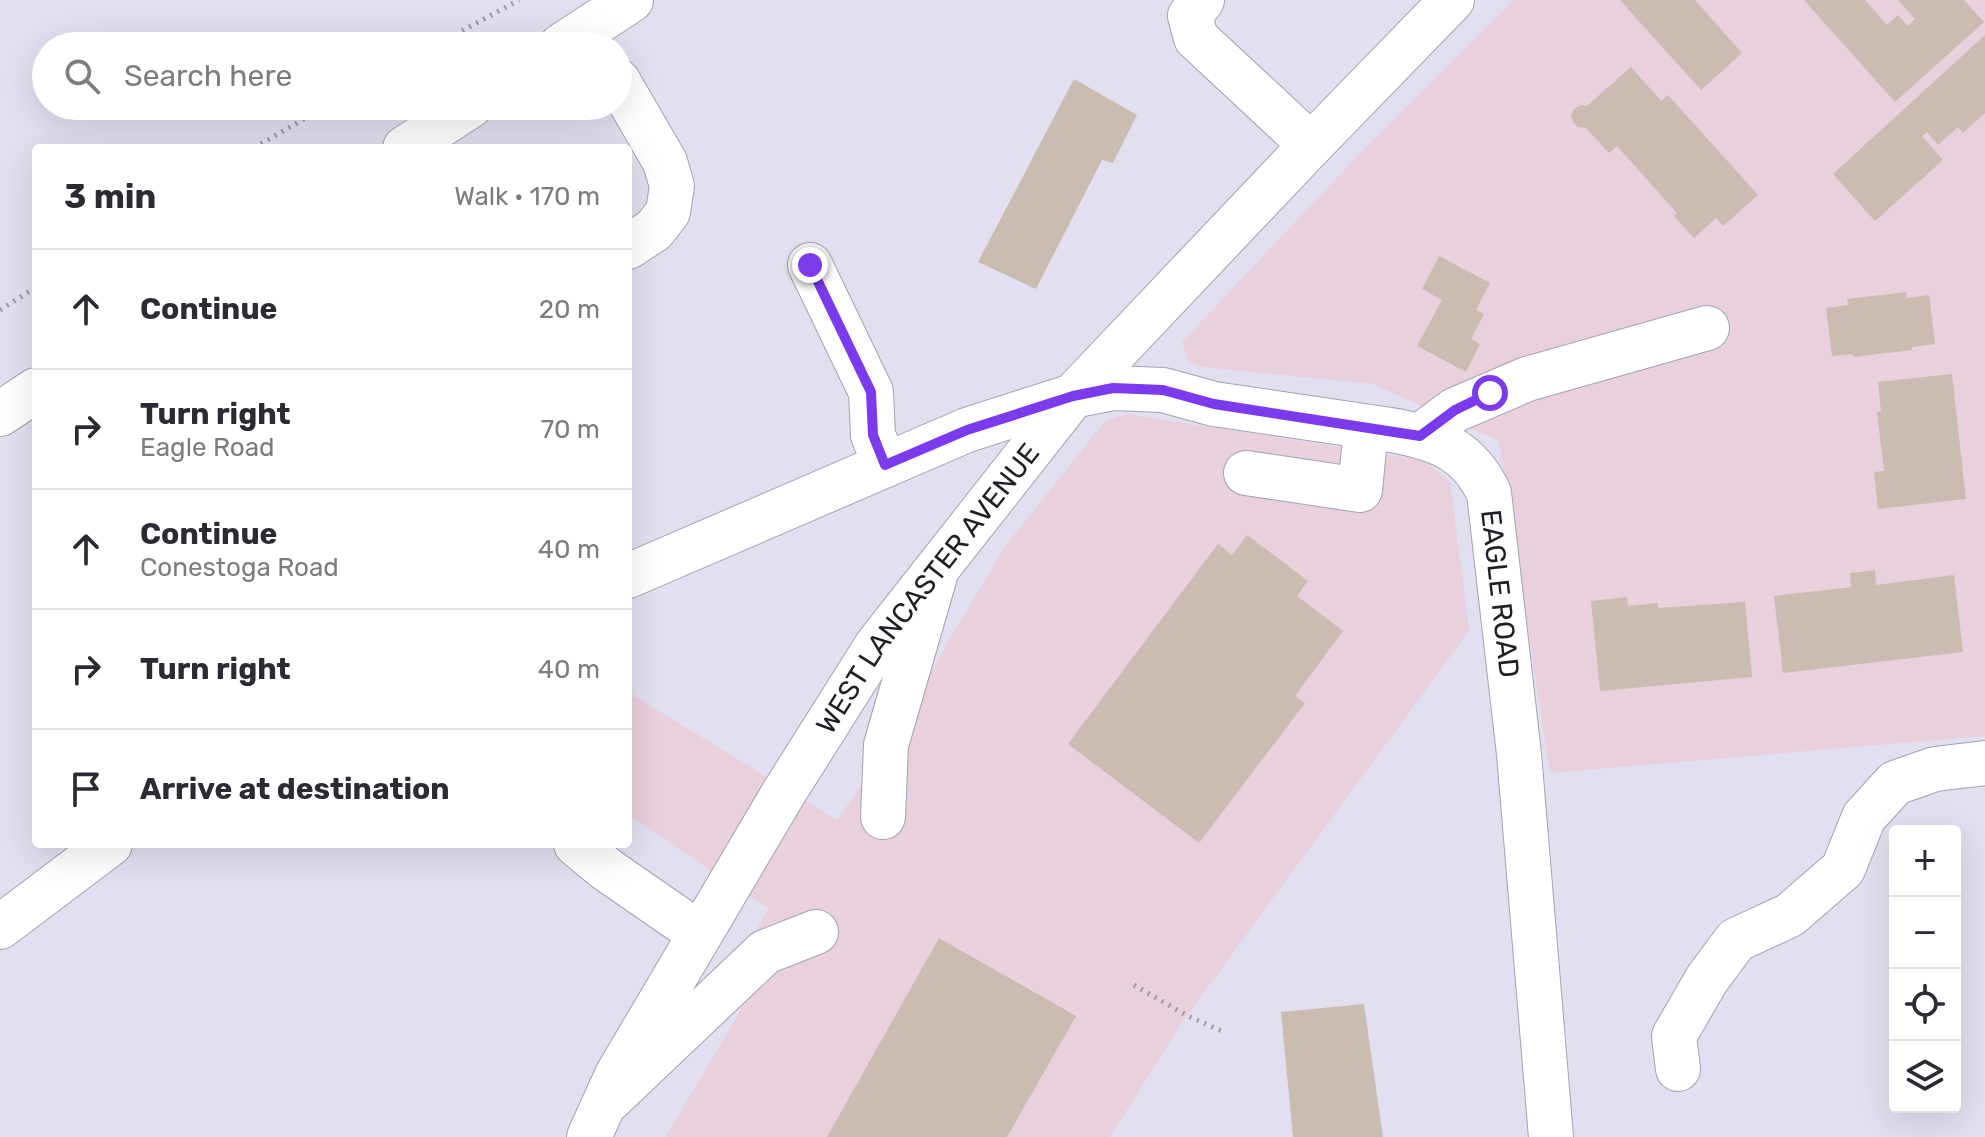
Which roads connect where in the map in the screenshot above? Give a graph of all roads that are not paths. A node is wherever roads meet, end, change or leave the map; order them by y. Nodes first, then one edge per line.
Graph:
1 (631, 0) edge
2 (1202, 0) edge
3 (1437, 5) edge
4 (592, 32) edge
5 (632, 105) edge
6 (450, 120) edge
7 (416, 144) edge
8 (1311, 145) junction
9 (632, 244) edge
10 (810, 265) dead end
11 (1707, 328) dead end
12 (32, 393) edge
13 (1073, 396) junction
14 (0, 414) edge
15 (1366, 428) junction
16 (1420, 436) junction
17 (885, 465) junction
18 (1246, 473) dead end
19 (937, 569) junction
20 (632, 574) edge
21 (1985, 763) edge
22 (883, 817) dead end
23 (105, 848) edge
24 (581, 848) edge
25 (0, 927) edge
26 (816, 932) dead end
27 (700, 934) junction
28 (1678, 1069) dead end
29 (596, 1121) edge
30 (1551, 1137) edge

1 - 4 main road
2 - 8 main road
3 - 8 main road, WEST LANCASTER AVENUE
5 - 9 main road
6 - 7 main road
8 - 13 main road, WEST LANCASTER AVENUE
10 - 17 main road
11 - 16 main road
12 - 14 main road
13 - 15 main road, EAGLE ROAD
13 - 17 main road, EAGLE ROAD
13 - 19 main road, WEST LANCASTER AVENUE
15 - 16 main road, EAGLE ROAD
15 - 18 main road
16 - 30 main road, EAGLE ROAD
17 - 20 main road, EAGLE ROAD
19 - 22 main road
19 - 27 main road, WEST LANCASTER AVENUE
21 - 28 main road
23 - 25 main road
24 - 27 main road
26 - 29 main road
27 - 29 main road, WEST LANCASTER AVENUE

